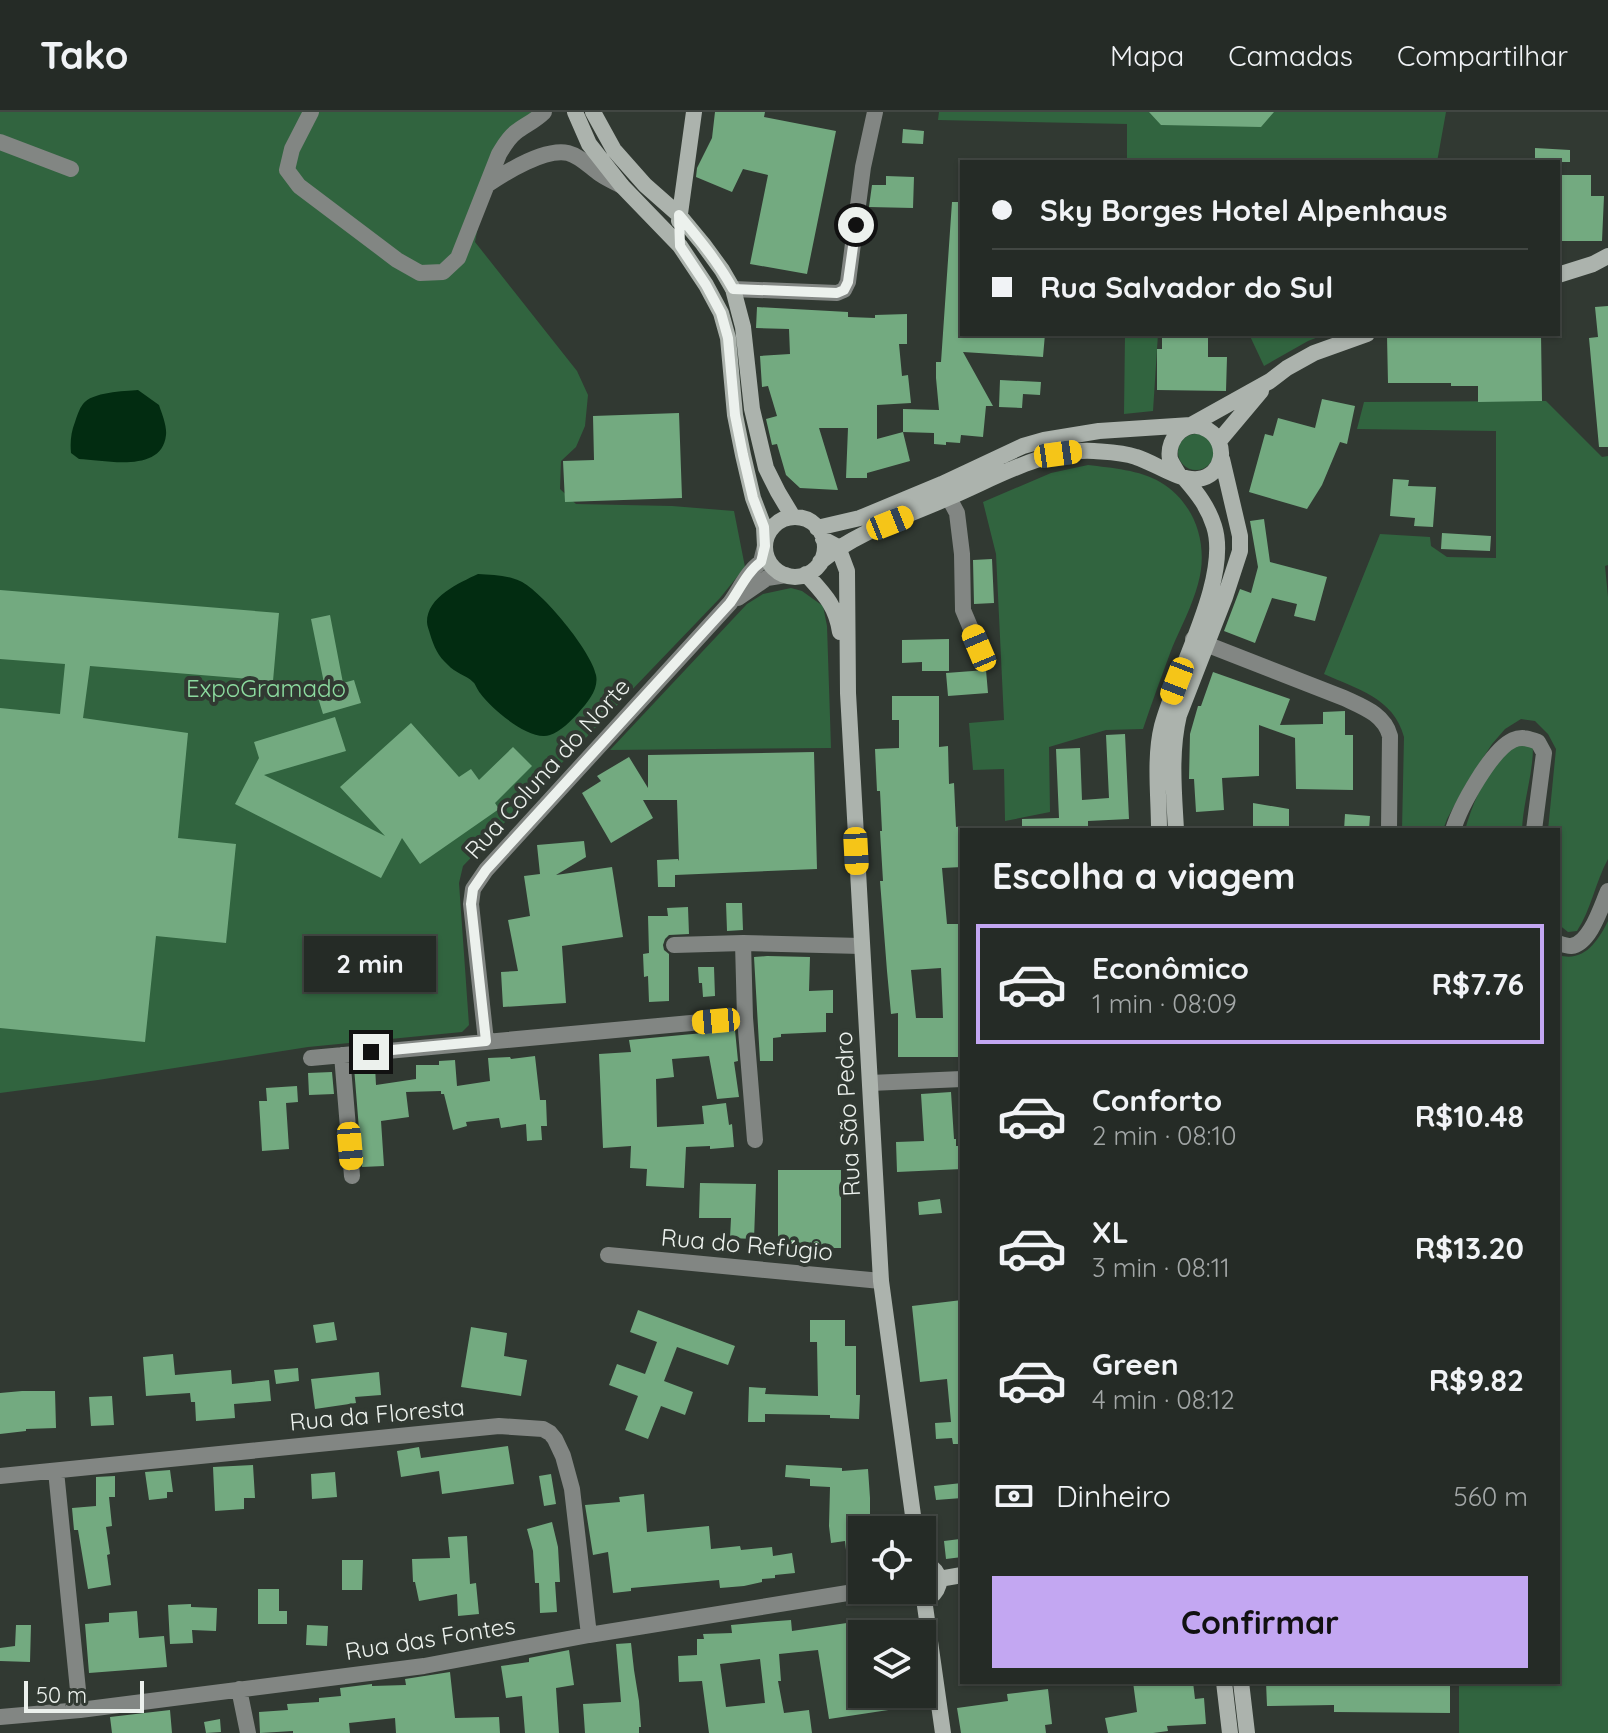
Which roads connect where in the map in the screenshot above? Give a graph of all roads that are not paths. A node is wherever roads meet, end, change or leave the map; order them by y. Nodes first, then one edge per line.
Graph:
1 (311, 112) edge
2 (544, 112) edge
3 (575, 112) edge
4 (593, 112) edge
5 (694, 112) edge
6 (875, 112) edge
7 (0, 142) edge
8 (71, 169) dead end
9 (486, 186) junction
10 (622, 186) junction
11 (679, 215) junction
12 (680, 246) junction
13 (1603, 263) edge
14 (1560, 274) edge
15 (706, 285) junction
16 (733, 289) junction
17 (1361, 336) edge
18 (1270, 381) junction
19 (1191, 425) junction
20 (1219, 441) junction
21 (1222, 459) junction
22 (1182, 477) junction
23 (945, 491) junction
24 (793, 517) junction
25 (868, 532) junction
26 (826, 538) junction
27 (765, 546) junction
28 (847, 571) junction
29 (806, 574) junction
30 (786, 575) junction
31 (730, 603) junction
32 (1200, 642) junction
33 (979, 648) dead end
34 (848, 693) junction
35 (1168, 828) edge
36 (1389, 828) edge
37 (1454, 828) edge
38 (1534, 828) edge
39 (1608, 891) edge
40 (743, 943) junction
41 (1560, 943) edge
42 (674, 945) dead end
43 (861, 946) junction
44 (745, 1018) junction
45 (486, 1041) junction
46 (342, 1055) junction
47 (311, 1058) dead end
48 (960, 1079) edge
49 (870, 1083) junction
50 (755, 1140) dead end
51 (352, 1176) dead end
52 (608, 1255) dead end
53 (881, 1281) junction
54 (56, 1471) junction
55 (0, 1476) edge
56 (913, 1516) edge
57 (936, 1573) edge
58 (960, 1575) edge
59 (939, 1579) junction
60 (936, 1592) edge
61 (848, 1593) edge
62 (925, 1604) edge
63 (589, 1635) junction
64 (1224, 1684) edge
65 (1241, 1684) edge
66 (239, 1689) junction
67 (80, 1710) junction
68 (0, 1717) edge
69 (248, 1733) edge
70 (943, 1733) edge
71 (1230, 1733) edge
72 (1247, 1733) edge

1 - 9 street
2 - 9 street
3 - 10 main road
4 - 11 main road
5 - 11 main road
6 - 16 street
7 - 8 street
9 - 10 street
10 - 12 main road
11 - 12 main road
11 - 16 main road
12 - 15 main road
13 - 14 main road
15 - 16 main road
15 - 27 main road
16 - 24 main road
17 - 18 main road
18 - 19 main road
18 - 20 main road
19 - 20 main road
19 - 22 main road
19 - 23 main road
20 - 21 main road
21 - 22 main road
21 - 32 main road
22 - 23 main road
22 - 32 main road
23 - 25 main road
23 - 26 main road
23 - 33 street
24 - 26 main road
24 - 27 main road
25 - 26 main road
25 - 28 main road
26 - 28 main road, Rua São Pedro
26 - 29 main road
27 - 30 main road
27 - 31 street, Rua Coluna do Norte
28 - 34 main road, Rua São Pedro
29 - 30 main road
29 - 34 main road, Rua São Pedro
30 - 31 street, Rua Coluna do Norte
31 - 45 street, Rua Coluna do Norte
32 - 35 main road
32 - 36 street
34 - 43 main road, Rua São Pedro
37 - 38 street
39 - 41 street
40 - 42 street
40 - 43 street
40 - 44 street
43 - 49 main road, Rua São Pedro
44 - 45 street
44 - 50 street
45 - 46 street
46 - 47 street
46 - 51 street
48 - 49 street
49 - 53 main road, Rua São Pedro
52 - 53 street, Rua do Refúgio
53 - 56 main road, Rua São Pedro
54 - 55 street, Rua da Floresta
54 - 63 street, Rua da Floresta
54 - 67 street
57 - 59 main road
58 - 59 main road
59 - 60 main road
61 - 63 street, Rua das Fontes
62 - 70 main road
63 - 66 street, Rua das Fontes
64 - 71 main road
65 - 72 main road
66 - 67 street, Rua das Fontes
66 - 69 street
67 - 68 street, Rua das Fontes

